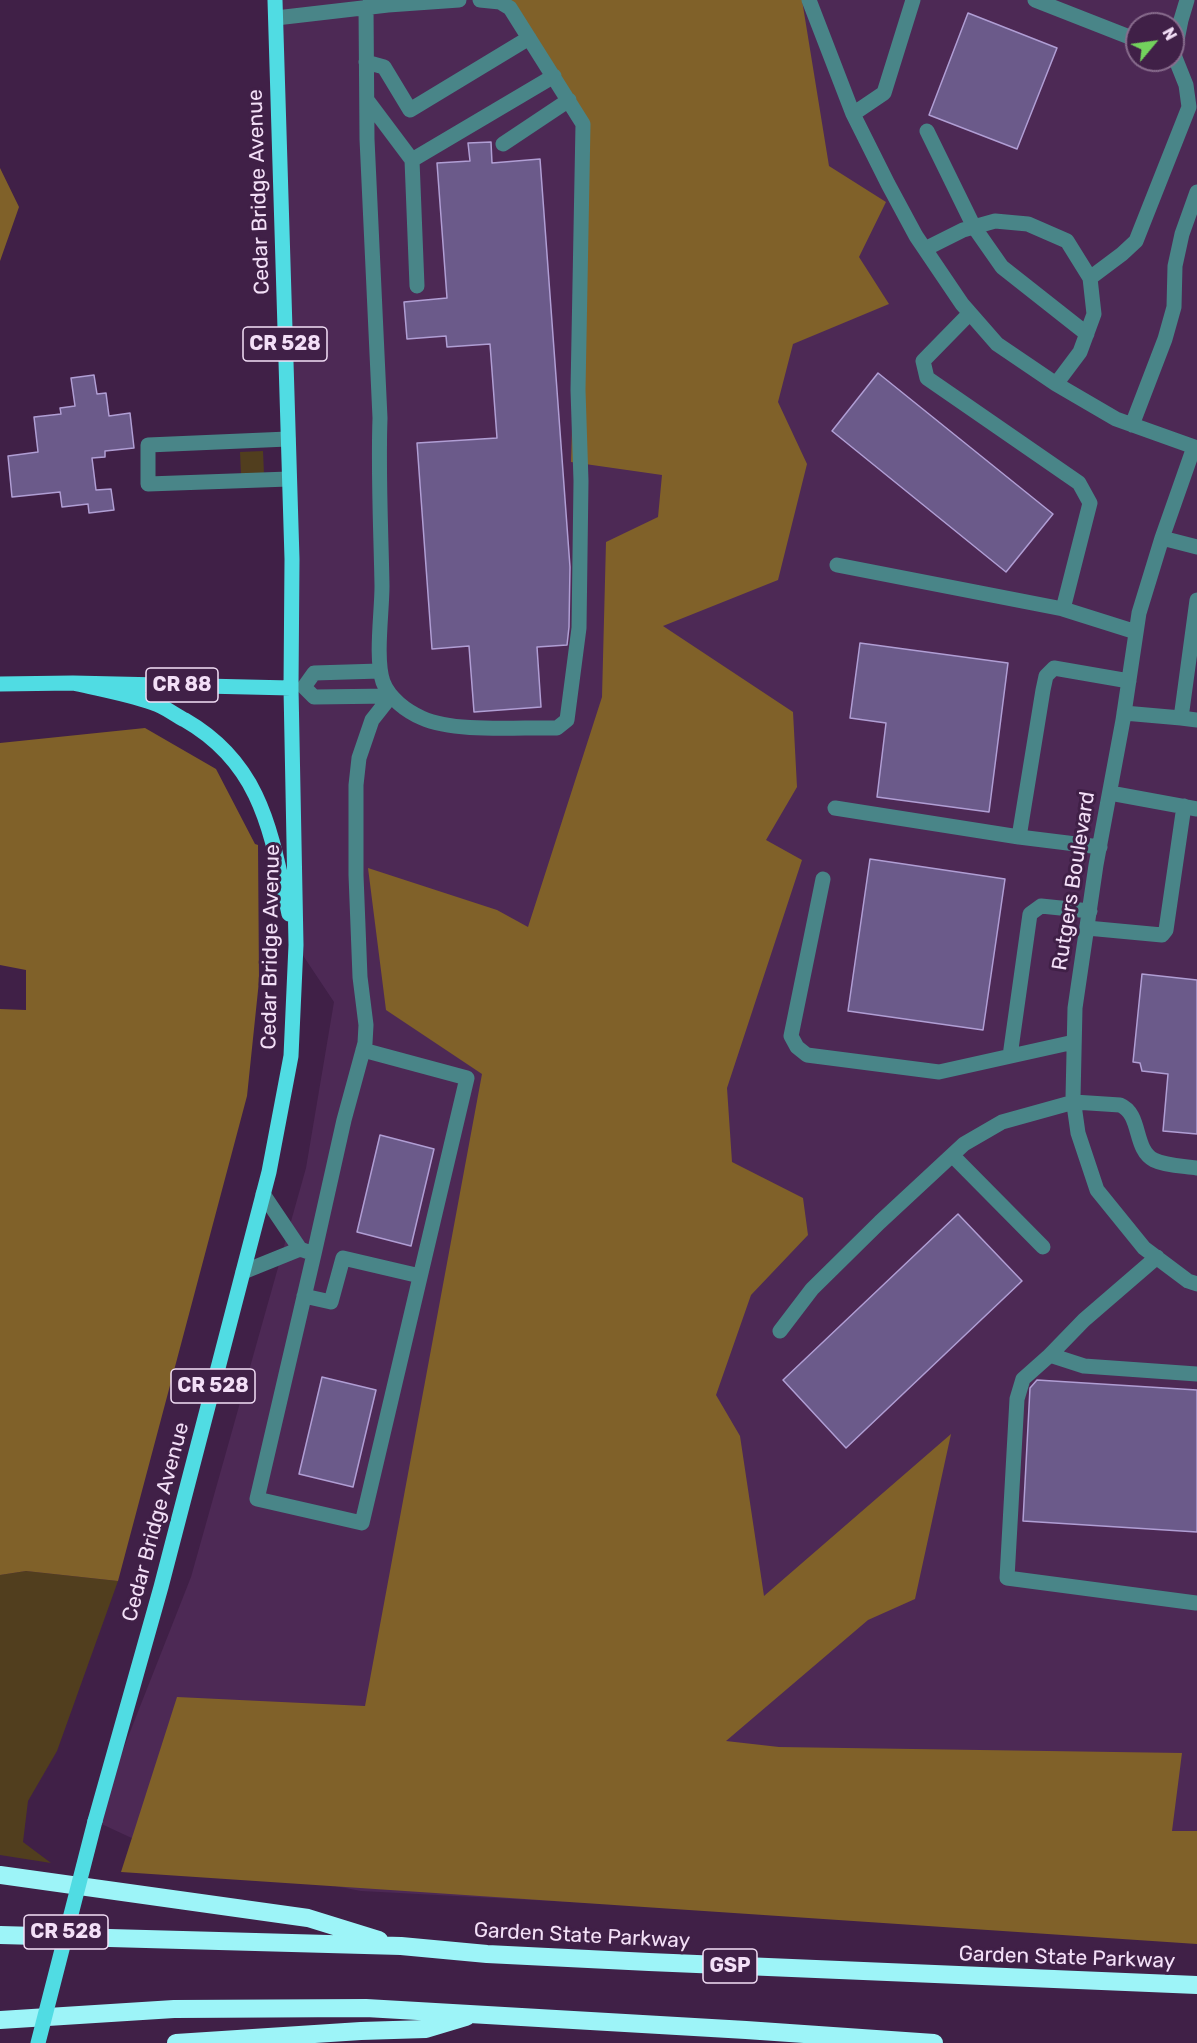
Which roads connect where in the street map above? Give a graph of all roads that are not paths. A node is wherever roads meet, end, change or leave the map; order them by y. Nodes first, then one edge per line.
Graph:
1 (275, 0) edge
2 (459, 0) edge
3 (480, 0) edge
4 (809, 0) edge
5 (913, 0) edge
6 (1035, 0) edge
7 (366, 7) junction
8 (276, 18) junction
9 (1125, 35) edge
10 (529, 38) junction
11 (366, 62) junction
12 (1181, 72) edge
13 (554, 76) junction
14 (367, 100) junction
15 (568, 100) junction
16 (853, 114) junction
17 (927, 131) dead end
18 (503, 144) dead end
19 (412, 160) junction
20 (1197, 192) edge
21 (974, 227) junction
22 (925, 249) junction
23 (1090, 278) junction
24 (417, 286) dead end
25 (970, 313) junction
26 (1087, 334) junction
27 (1056, 384) junction
28 (1132, 424) junction
29 (288, 439) junction
30 (1195, 447) edge
31 (289, 479) junction
32 (1162, 538) junction
33 (1197, 547) edge
34 (837, 565) dead end
35 (1197, 600) edge
36 (1063, 609) junction
37 (1136, 633) junction
38 (380, 671) junction
39 (1129, 681) junction
40 (73, 682) junction
41 (0, 684) edge
42 (298, 687) junction
43 (391, 696) junction
44 (1124, 713) junction
45 (1181, 718) junction
46 (1197, 720) edge
47 (1110, 793) junction
48 (1191, 807) edge
49 (835, 808) dead end
50 (1019, 837) junction
51 (1100, 847) junction
52 (823, 879) dead end
53 (1090, 911) junction
54 (1087, 928) junction
55 (296, 945) junction
56 (1074, 1042) junction
57 (363, 1050) junction
58 (1010, 1056) junction
59 (1074, 1102) junction
60 (952, 1155) junction
61 (1197, 1168) edge
62 (263, 1194) junction
63 (1043, 1247) dead end
64 (307, 1252) junction
65 (1157, 1257) junction
66 (243, 1272) junction
67 (420, 1276) junction
68 (1197, 1284) edge
69 (304, 1296) junction
70 (780, 1331) dead end
71 (1050, 1355) junction
72 (1197, 1374) edge
73 (1196, 1603) edge
74 (0, 1875) edge
75 (0, 1935) edge
76 (401, 1946) junction
77 (1197, 1985) edge
78 (478, 2013) junction
79 (0, 2020) edge
80 (38, 2043) edge
81 (176, 2043) edge
82 (934, 2043) edge

1 - 8 main road, Cedar Bridge Avenue / CR 528
2 - 7 street
3 - 10 street
4 - 16 street
5 - 16 street
6 - 9 street
7 - 8 street
7 - 11 street
8 - 29 main road, Cedar Bridge Avenue / CR 528
10 - 11 street
10 - 13 street
11 - 14 street
12 - 23 street
13 - 15 street
13 - 19 street
14 - 19 street
14 - 38 street
15 - 18 street
15 - 43 street
16 - 22 street
17 - 21 street
19 - 24 street
20 - 28 street
21 - 22 street
21 - 23 street
21 - 26 street
22 - 25 street
23 - 26 street
25 - 27 street
25 - 36 street
26 - 27 street
27 - 28 street
28 - 30 street
29 - 31 main road, Cedar Bridge Avenue / CR 528
29 - 31 street
30 - 32 street, Rutgers Boulevard
31 - 42 main road, Cedar Bridge Avenue / CR 528
32 - 33 street
32 - 37 street, Rutgers Boulevard
34 - 36 street
35 - 45 street
36 - 37 street
37 - 39 street, Rutgers Boulevard
38 - 42 street
38 - 43 street
39 - 44 street, Rutgers Boulevard
39 - 50 street
40 - 41 main road, CR 88
40 - 42 main road, CR 88
40 - 55 main road
42 - 43 street
42 - 55 main road, Cedar Bridge Avenue / CR 528
43 - 57 street
44 - 45 street
44 - 47 street, Rutgers Boulevard
45 - 46 street
47 - 48 street
47 - 51 street, Rutgers Boulevard
48 - 54 street
49 - 50 street
50 - 51 street
51 - 53 street, Rutgers Boulevard
52 - 58 street
53 - 54 street, Rutgers Boulevard
53 - 58 street
54 - 56 street, Rutgers Boulevard
55 - 62 main road, Cedar Bridge Avenue / CR 528
56 - 58 street
56 - 59 street, Rutgers Boulevard
57 - 64 street
57 - 67 street
59 - 60 street
59 - 61 street
59 - 65 street, Rutgers Boulevard
60 - 63 street
60 - 70 street
62 - 64 street
62 - 66 main road, Cedar Bridge Avenue / CR 528
64 - 66 street
64 - 69 street
65 - 68 street, Rutgers Boulevard
65 - 71 street
66 - 80 main road, Cedar Bridge Avenue / CR 528, bridge
67 - 69 street
67 - 69 street
71 - 72 street
71 - 73 street
74 - 76 highway
75 - 76 highway, Garden State Parkway / GSP
76 - 77 highway, Garden State Parkway / GSP
78 - 79 highway
78 - 81 highway
78 - 82 highway

